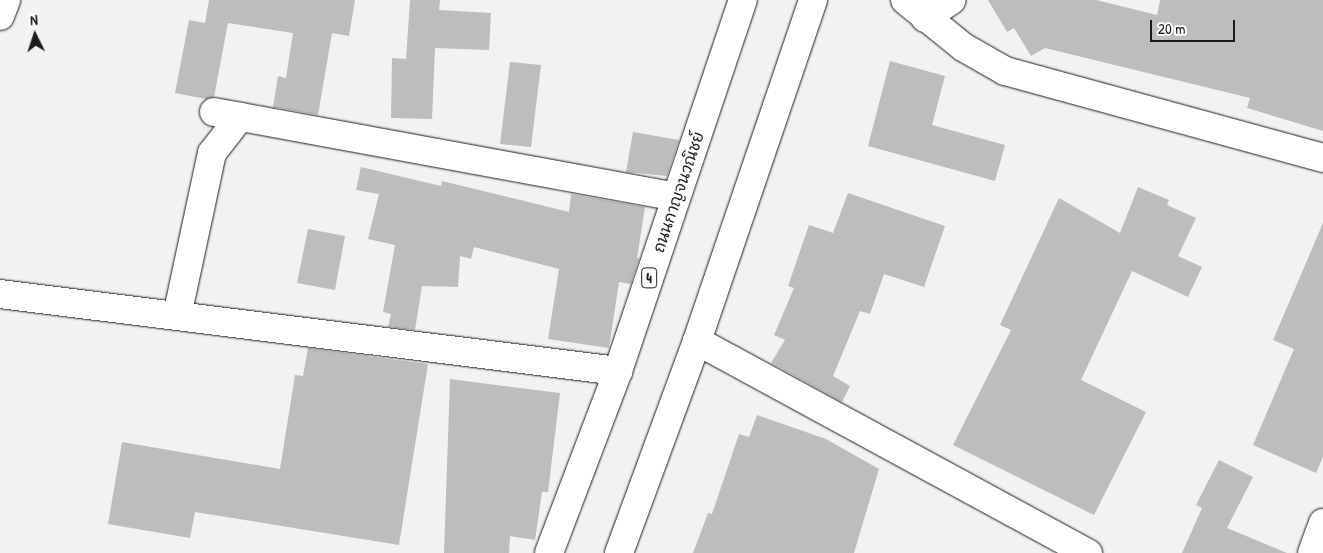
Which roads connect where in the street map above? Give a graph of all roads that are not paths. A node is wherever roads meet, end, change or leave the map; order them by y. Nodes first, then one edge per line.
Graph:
1 (6, 0) edge
2 (744, 0) edge
3 (952, 0) edge
4 (814, 4) edge
5 (915, 9) edge
6 (0, 16) edge
7 (1323, 158) edge
8 (676, 197) junction
9 (0, 294) edge
10 (177, 316) junction
11 (697, 340) junction
12 (618, 370) junction
13 (1323, 523) edge
14 (548, 553) edge
15 (619, 553) edge
16 (1088, 553) edge
17 (1312, 553) edge

1 - 6 main road
2 - 8 main road, ถนนกาญจนวณิชย์ / 4
3 - 5 main road
4 - 11 main road
5 - 7 main road
8 - 10 main road
8 - 12 main road, ถนนกาญจนวณิชย์ / 4
9 - 10 main road
10 - 12 main road
11 - 15 main road
11 - 16 main road
12 - 14 main road, ถนนกาญจนวณิชย์ / 4
13 - 17 main road

